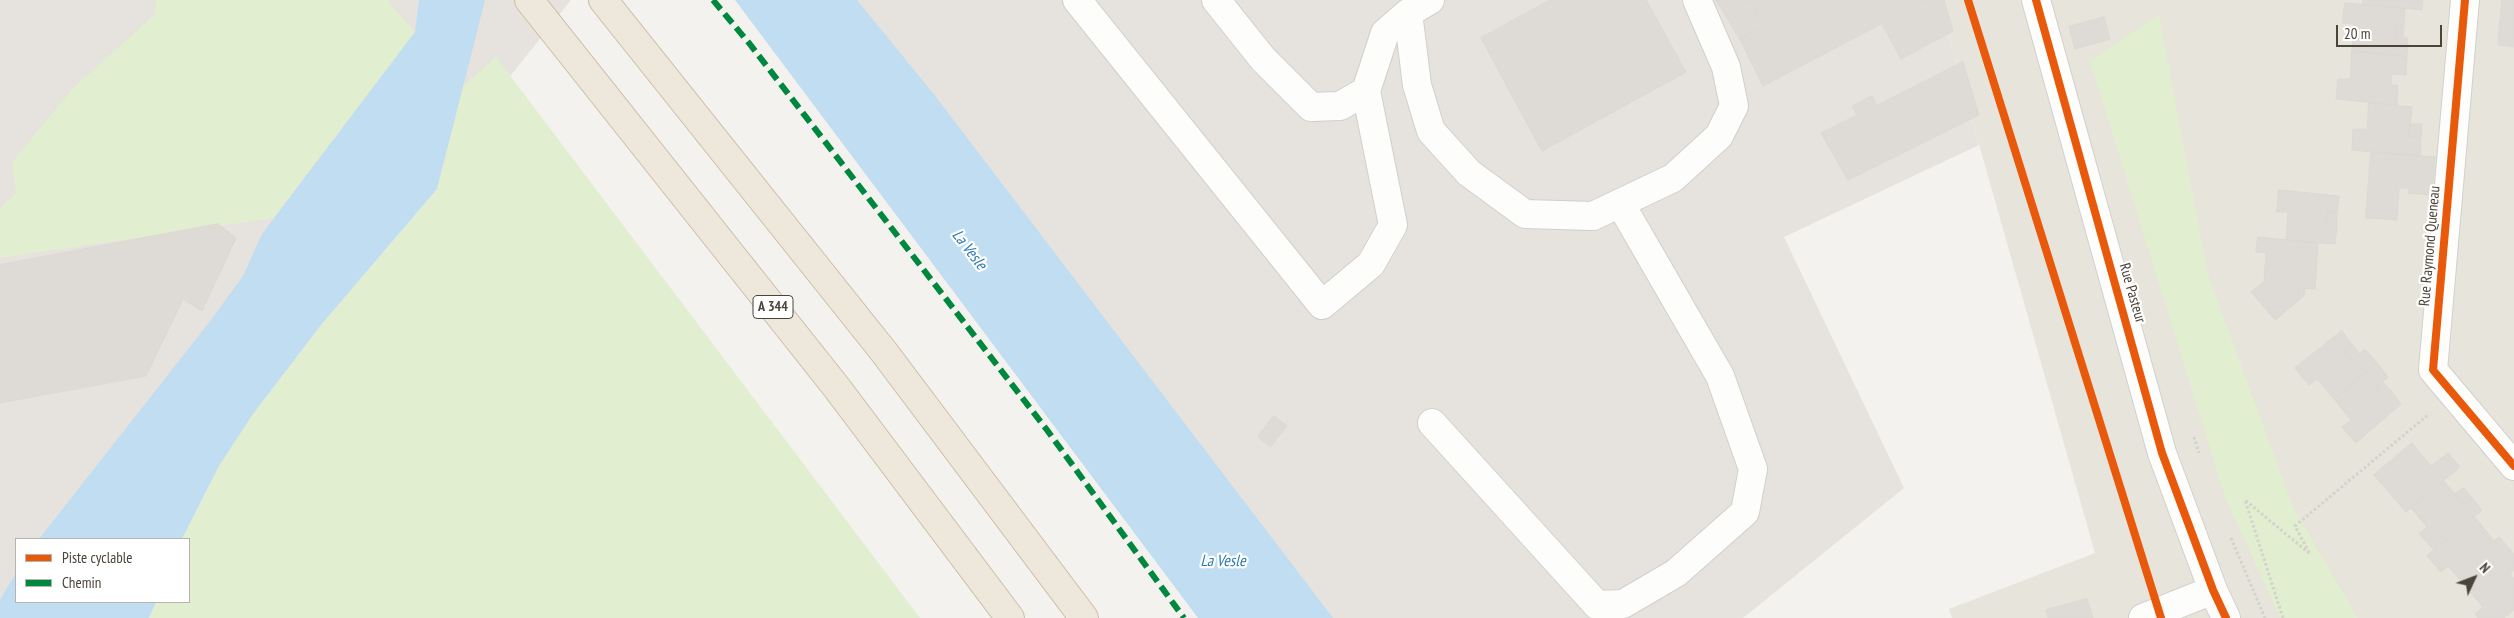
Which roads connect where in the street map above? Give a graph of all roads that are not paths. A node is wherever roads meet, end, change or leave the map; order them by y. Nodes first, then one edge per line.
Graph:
1 (529, 0) edge
2 (603, 0) edge
3 (1078, 0) edge
4 (1216, 0) edge
5 (1697, 0) edge
6 (2036, 0) edge
7 (2465, 0) edge
8 (1419, 6) edge
9 (1366, 90) junction
10 (1620, 203) junction
11 (1432, 423) dead end
12 (2514, 466) edge
13 (2213, 590) junction
14 (1010, 618) edge
15 (1084, 618) edge
16 (2143, 618) edge
17 (2226, 618) edge

1 - 14 highway, A 344
2 - 15 highway
3 - 9 street
4 - 9 street
5 - 10 street
6 - 13 street, Rue Pasteur
7 - 12 street, Rue Raymond Queneau
8 - 9 street
8 - 10 street
10 - 11 street
13 - 16 street
13 - 17 street, Rue Pasteur

